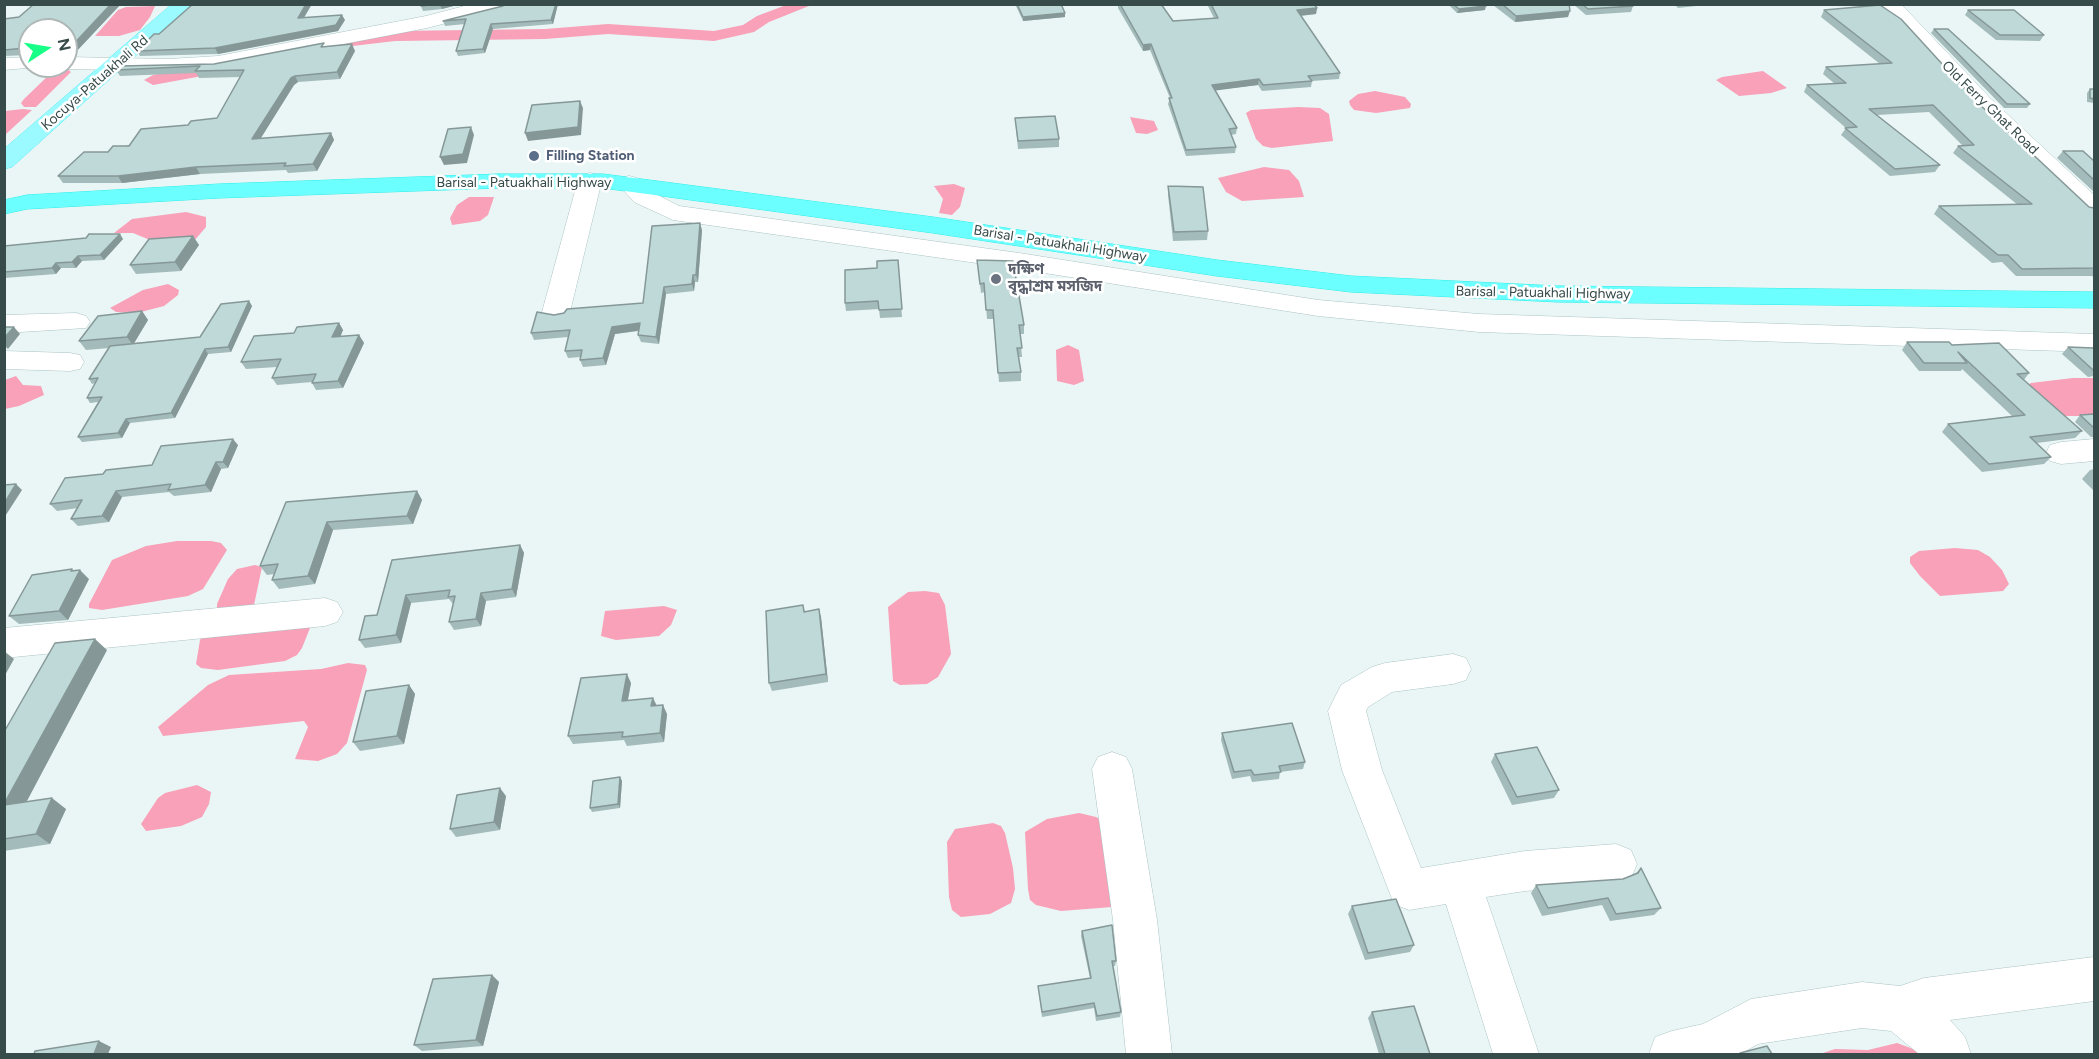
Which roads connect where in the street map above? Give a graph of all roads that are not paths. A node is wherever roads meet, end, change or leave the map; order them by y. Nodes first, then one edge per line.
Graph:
1 (184, 4) edge
2 (497, 4) edge
3 (1890, 4) edge
4 (78, 63) edge
5 (118, 63) junction
6 (4, 162) edge
7 (590, 180) junction
8 (629, 183) junction
9 (12, 202) edge
10 (2094, 208) edge
11 (2094, 300) edge
12 (555, 312) edge
13 (76, 322) dead end
14 (4, 324) edge
15 (2094, 343) edge
16 (4, 360) edge
17 (70, 362) dead end
18 (2094, 450) edge
19 (2061, 453) dead end
20 (325, 612) dead end
21 (4, 643) edge
22 (1453, 669) dead end
23 (1112, 769) dead end
24 (1616, 864) dead end
25 (1460, 883) junction
26 (2094, 979) edge
27 (1899, 1009) junction
28 (1697, 1052) edge
29 (1149, 1054) edge
30 (1516, 1054) edge
31 (1948, 1054) edge

1 - 5 main road, Kocuya-Patuakhali Rd
2 - 5 street
3 - 10 street, Old Ferry Ghat Road
4 - 5 street
5 - 6 main road, Kocuya-Patuakhali Rd
7 - 8 highway, Barisal - Patuakhali Highway
7 - 9 highway, Barisal - Patuakhali Highway
7 - 12 street
8 - 11 highway, Barisal - Patuakhali Highway
8 - 15 street
13 - 14 street
16 - 17 street
18 - 19 street
20 - 21 street
22 - 25 street
23 - 29 street
24 - 25 street
25 - 30 street
26 - 27 street
27 - 28 street
27 - 31 street

